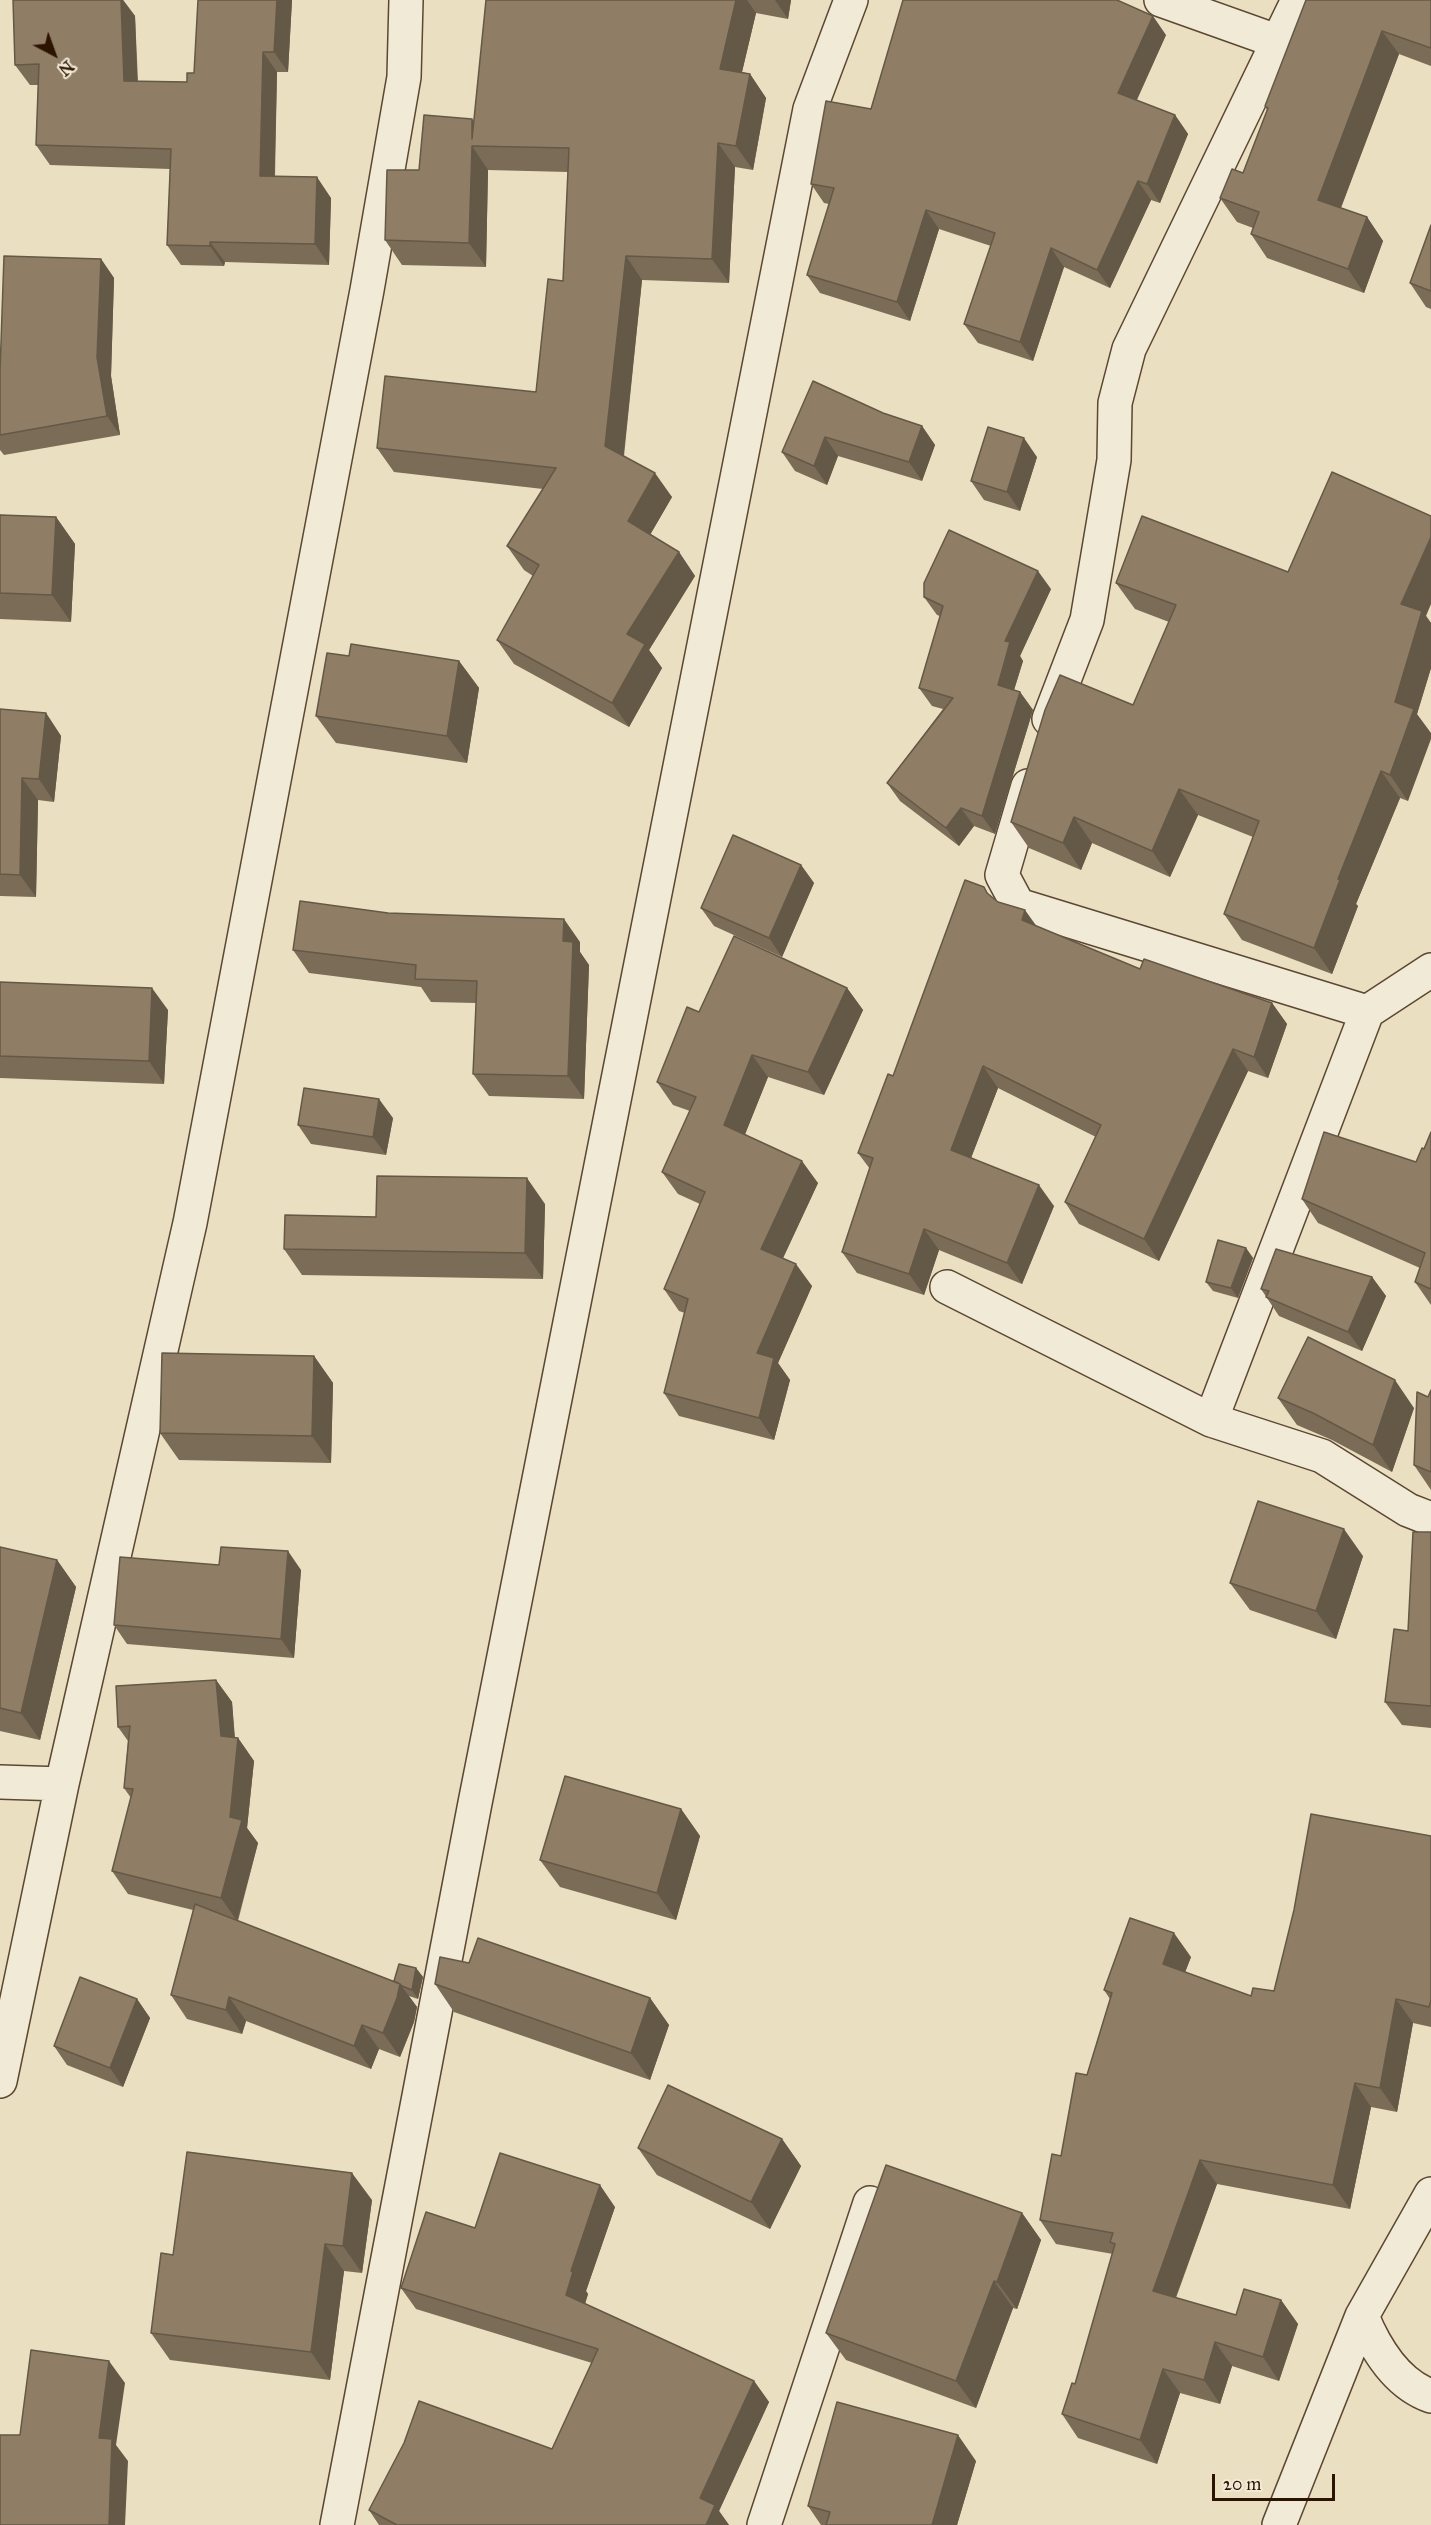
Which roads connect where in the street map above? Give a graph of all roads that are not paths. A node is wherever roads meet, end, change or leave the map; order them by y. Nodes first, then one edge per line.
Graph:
1 (406, 0) edge
2 (851, 0) edge
3 (1161, 0) edge
4 (1298, 0) edge
5 (1279, 42) junction
6 (1431, 970) edge
7 (1367, 1012) junction
8 (947, 1287) dead end
9 (1211, 1420) junction
10 (1431, 1519) edge
11 (0, 1782) edge
12 (62, 1784) junction
13 (0, 2081) edge
14 (1431, 2194) edge
15 (870, 2203) edge
16 (1362, 2316) junction
17 (1431, 2396) edge
18 (337, 2525) edge
19 (764, 2525) edge
20 (1280, 2525) edge

1 - 12 street
2 - 18 street
3 - 5 street
4 - 5 street
5 - 7 street
6 - 7 street
7 - 9 street
8 - 9 street
9 - 10 street
11 - 12 street
12 - 13 street
14 - 16 street
15 - 19 street
16 - 17 street
16 - 20 street

